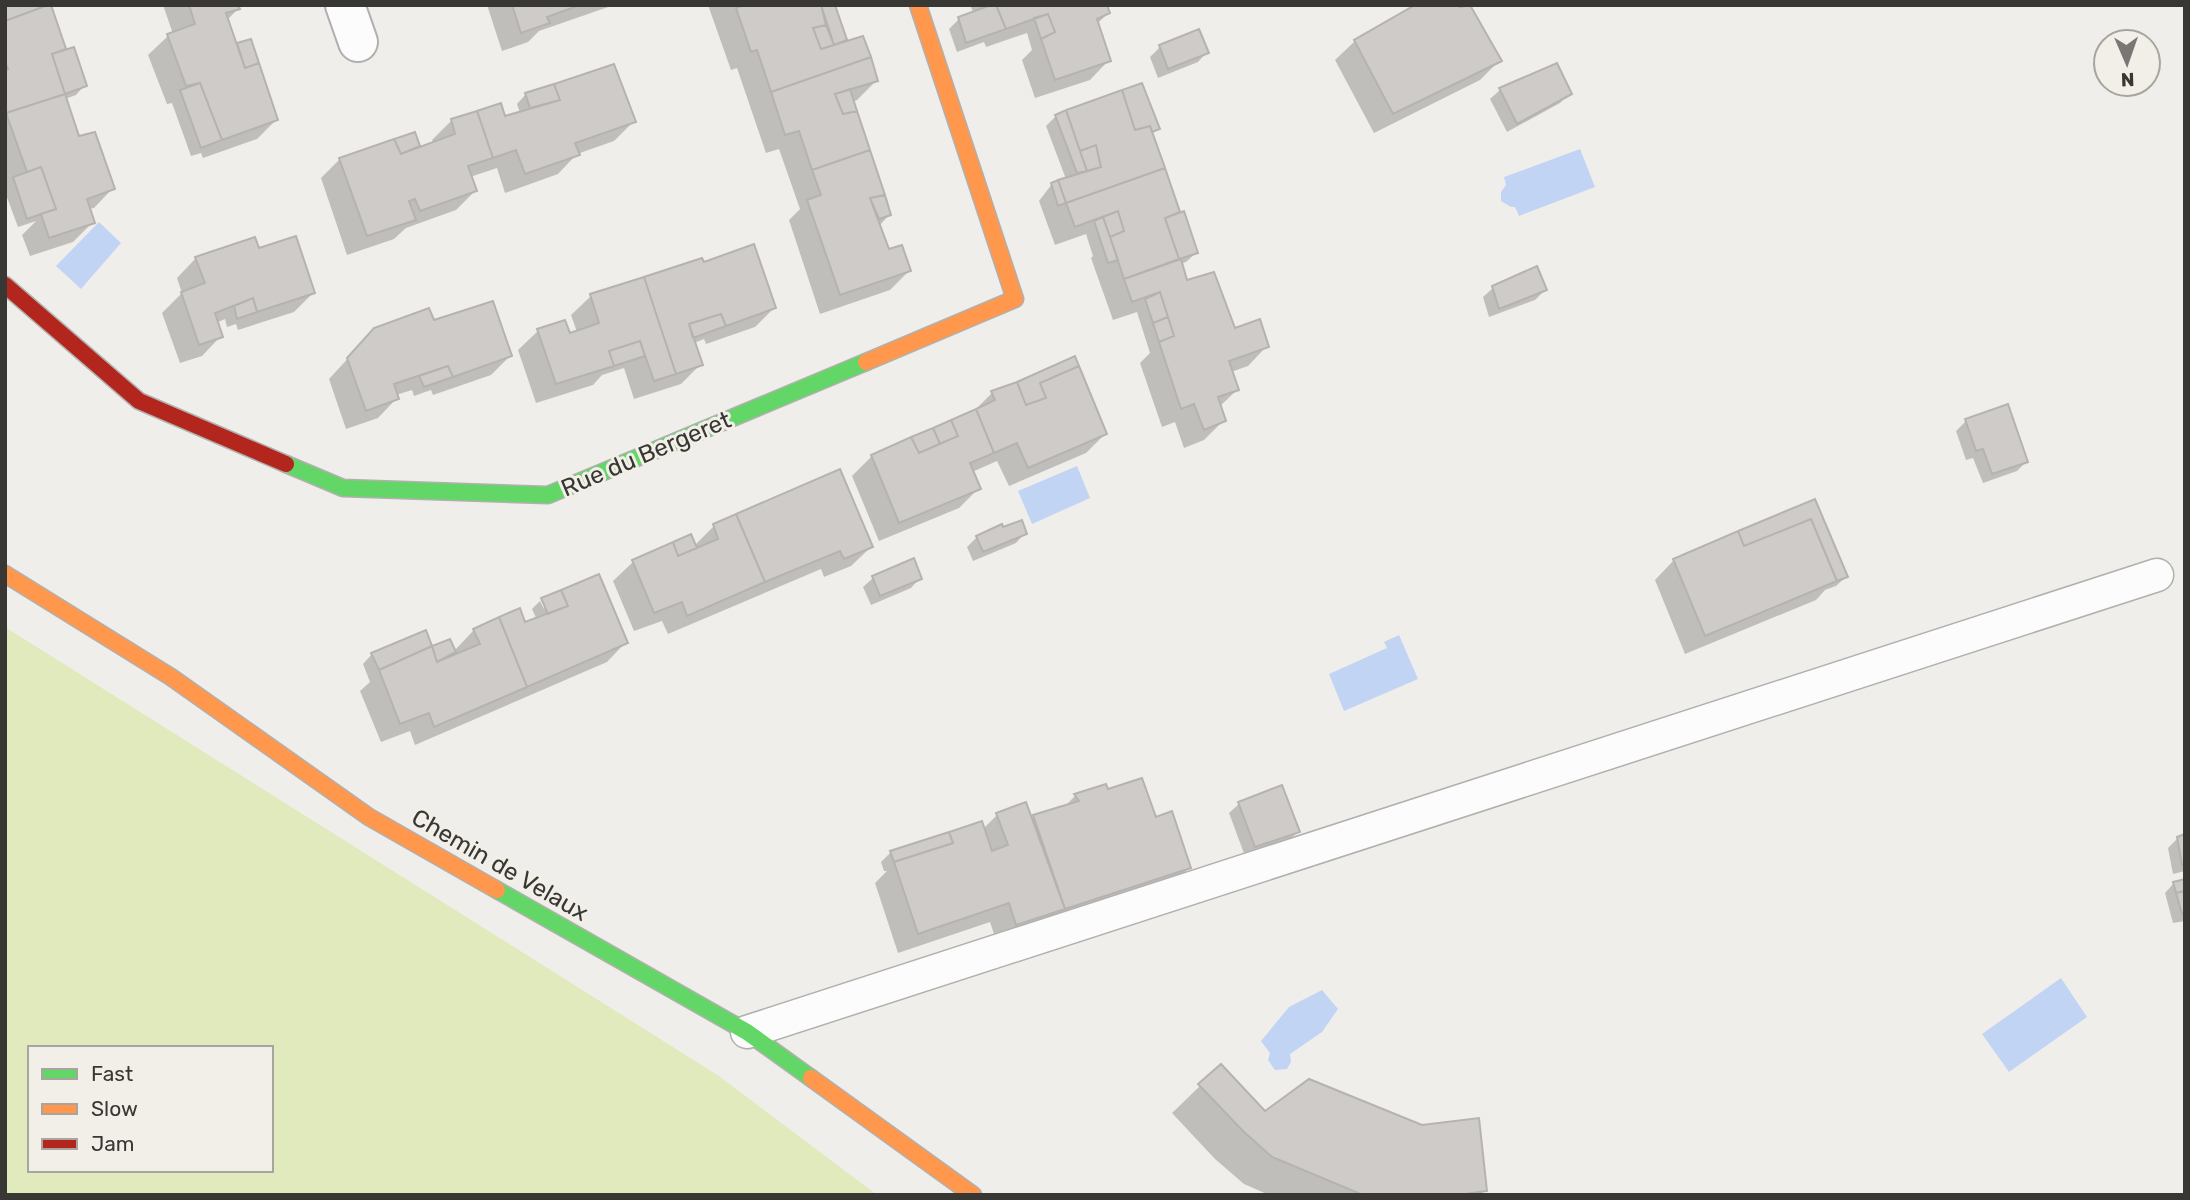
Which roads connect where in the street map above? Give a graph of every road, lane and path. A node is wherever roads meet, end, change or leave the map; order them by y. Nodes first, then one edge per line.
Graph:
1 (345, 5) edge
2 (918, 5) edge
3 (358, 42) dead end
4 (5, 285) edge
5 (5, 574) edge
6 (2157, 575) dead end
7 (747, 1032) junction
8 (973, 1195) edge

1 - 3 street
2 - 4 street, Rue du Bergeret
5 - 7 street, Chemin de Velaux
6 - 7 lane
7 - 8 street, Chemin de Velaux

